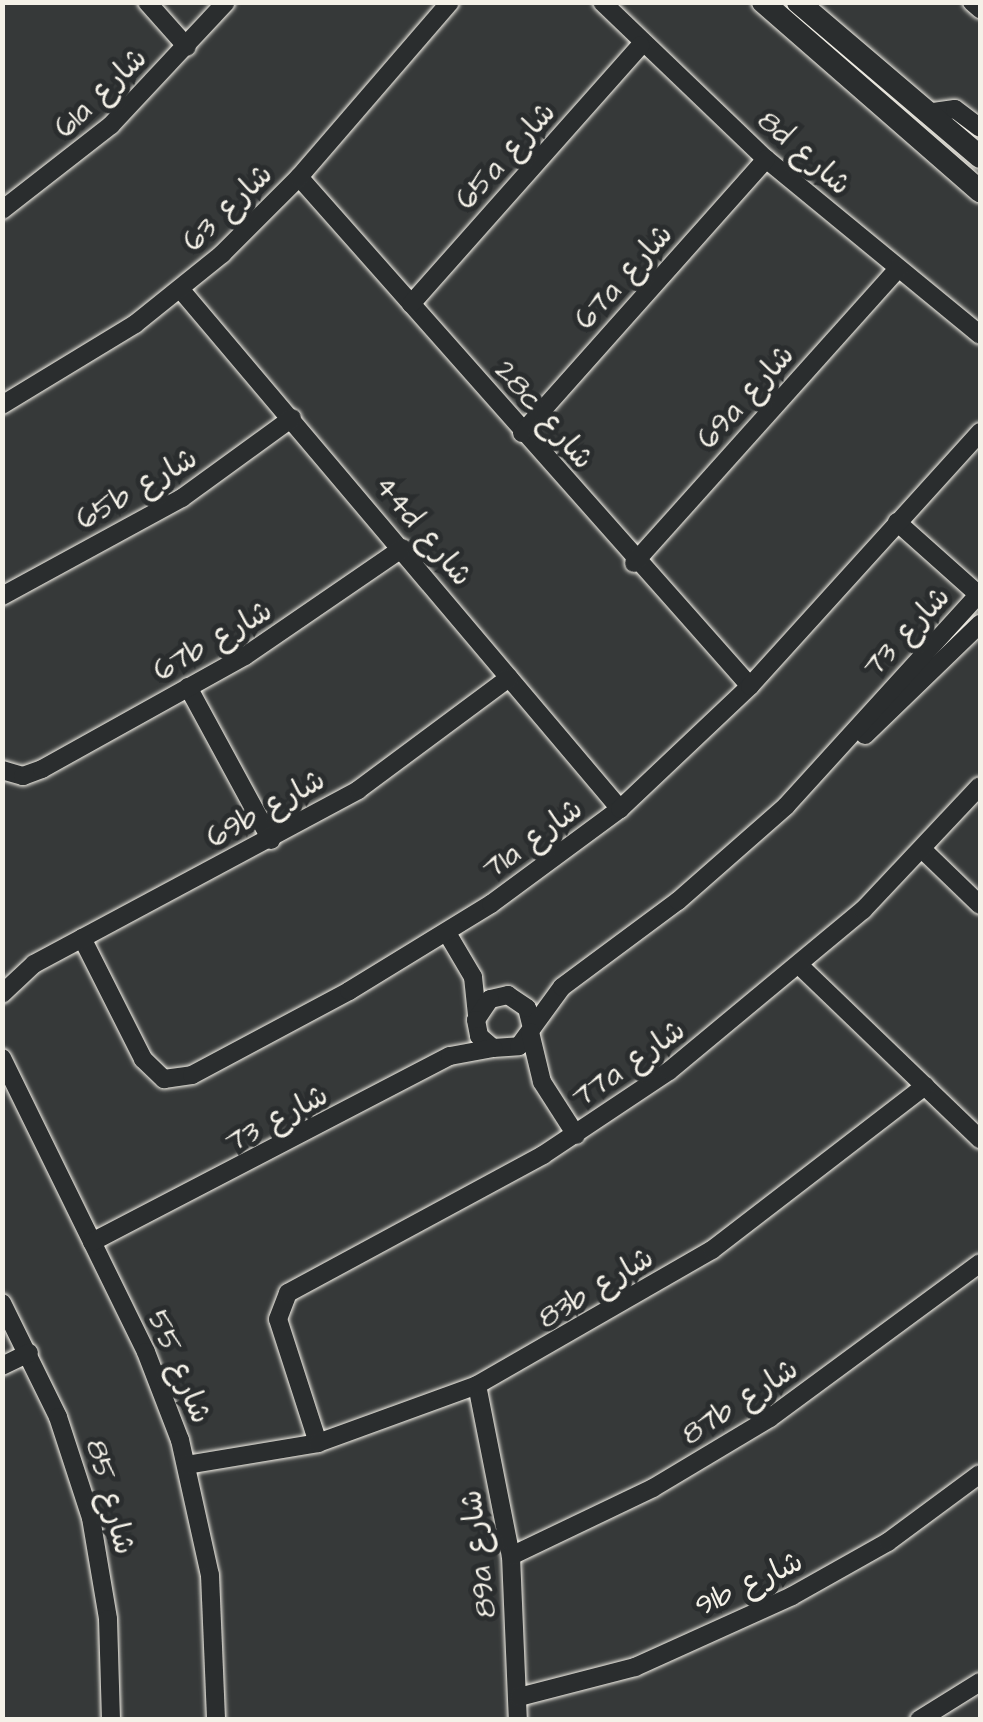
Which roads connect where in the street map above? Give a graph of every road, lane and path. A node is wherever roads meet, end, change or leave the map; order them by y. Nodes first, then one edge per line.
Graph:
1 (148, 2) edge
2 (226, 2) edge
3 (450, 2) edge
4 (602, 2) edge
5 (763, 2) edge
6 (798, 2) edge
7 (972, 2) edge
8 (980, 9) edge
9 (641, 45) junction
10 (187, 46) junction
11 (926, 113) junction
12 (980, 128) edge
13 (980, 158) edge
14 (766, 159) junction
15 (300, 177) junction
16 (980, 192) edge
17 (2, 210) edge
18 (898, 269) junction
19 (180, 290) junction
20 (411, 304) junction
21 (980, 335) edge
22 (2, 406) edge
23 (292, 418) junction
24 (522, 432) junction
25 (980, 432) edge
26 (897, 522) junction
27 (402, 548) junction
28 (634, 562) junction
29 (980, 594) edge
30 (2, 596) edge
31 (980, 624) edge
32 (509, 678) junction
33 (750, 686) junction
34 (188, 687) junction
35 (837, 755) junction
36 (2, 770) edge
37 (980, 786) edge
38 (620, 809) junction
39 (271, 840) junction
40 (923, 850) junction
41 (980, 905) edge
42 (447, 933) junction
43 (82, 938) junction
44 (34, 964) junction
45 (468, 966) junction
46 (800, 966) junction
47 (2, 972) edge
48 (562, 986) junction
49 (2, 994) edge
50 (511, 996) junction
51 (477, 1020) junction
52 (530, 1028) junction
53 (498, 1049) junction
54 (450, 1056) junction
55 (3, 1057) edge
56 (542, 1082) junction
57 (924, 1086) junction
58 (576, 1135) junction
59 (980, 1140) edge
60 (94, 1246) junction
61 (980, 1263) edge
62 (2, 1303) edge
63 (28, 1353) junction
64 (2, 1366) edge
65 (476, 1385) junction
66 (318, 1443) junction
67 (189, 1470) junction
68 (980, 1474) edge
69 (510, 1556) junction
70 (980, 1682) edge
71 (519, 1697) junction
72 (111, 1720) edge
73 (216, 1720) edge
74 (518, 1720) edge
75 (919, 1720) edge

1 - 10 street
2 - 10 street, 61a شارع
3 - 15 street, شارع 63
4 - 9 street, 8d شارع
5 - 16 main road
6 - 11 main road
7 - 8 street
9 - 14 street, 8d شارع
9 - 20 street, 65a شارع
10 - 17 street, 61a شارع
11 - 12 street
11 - 13 main road
14 - 18 street, 8d شارع
14 - 24 street, 67a شارع
15 - 19 street, شارع 63
15 - 20 street, 28c شارع
18 - 21 street, 8d شارع
18 - 28 street, 69a شارع
19 - 22 street, شارع 63
19 - 23 street, 44d شارع
20 - 24 street, 28c شارع
23 - 27 street, 44d شارع
23 - 30 street, 65b شارع
24 - 28 street, 28c شارع
25 - 26 street, 71a شارع
26 - 29 street
26 - 33 street, 71a شارع
27 - 32 street, 44d شارع
27 - 34 street, 67b شارع
28 - 33 street, 28c شارع
29 - 35 street, شارع 73
31 - 35 street, شارع 73
32 - 38 street, 44d شارع
32 - 39 street, 69b شارع
33 - 38 street, 71a شارع
34 - 36 street, 67b شارع
34 - 39 street
35 - 48 street, شارع 73
37 - 40 street, 77a شارع
38 - 42 street, 71a شارع
39 - 43 street, 69b شارع
40 - 41 street
40 - 46 street, 77a شارع
42 - 43 street, 71a شارع
42 - 45 street
43 - 44 street, 69b شارع
44 - 47 street, 69b شارع
44 - 49 street, 69b شارع
45 - 50 street
45 - 51 street
46 - 57 street
46 - 58 street, 77a شارع
48 - 50 street, شارع 73
48 - 52 street, شارع 73
50 - 51 street
50 - 52 street
51 - 53 street
51 - 54 street, شارع 73
52 - 53 street
52 - 56 street
53 - 54 street, شارع 73
53 - 56 street
54 - 60 street, شارع 73
55 - 60 street, شارع 55
56 - 58 street
57 - 59 street
57 - 65 street, 83b شارع
58 - 66 street, 77a شارع
60 - 67 street, شارع 55
61 - 69 street, 87b شارع
62 - 63 street, شارع 85
63 - 64 street
63 - 72 street, شارع 85
65 - 66 street, 83b شارع
65 - 69 street, 89a شارع
66 - 67 street, 83b شارع
67 - 73 street, شارع 55
68 - 71 street, 91b شارع
69 - 71 street, 89a شارع
70 - 75 street
71 - 74 street, 89a شارع

